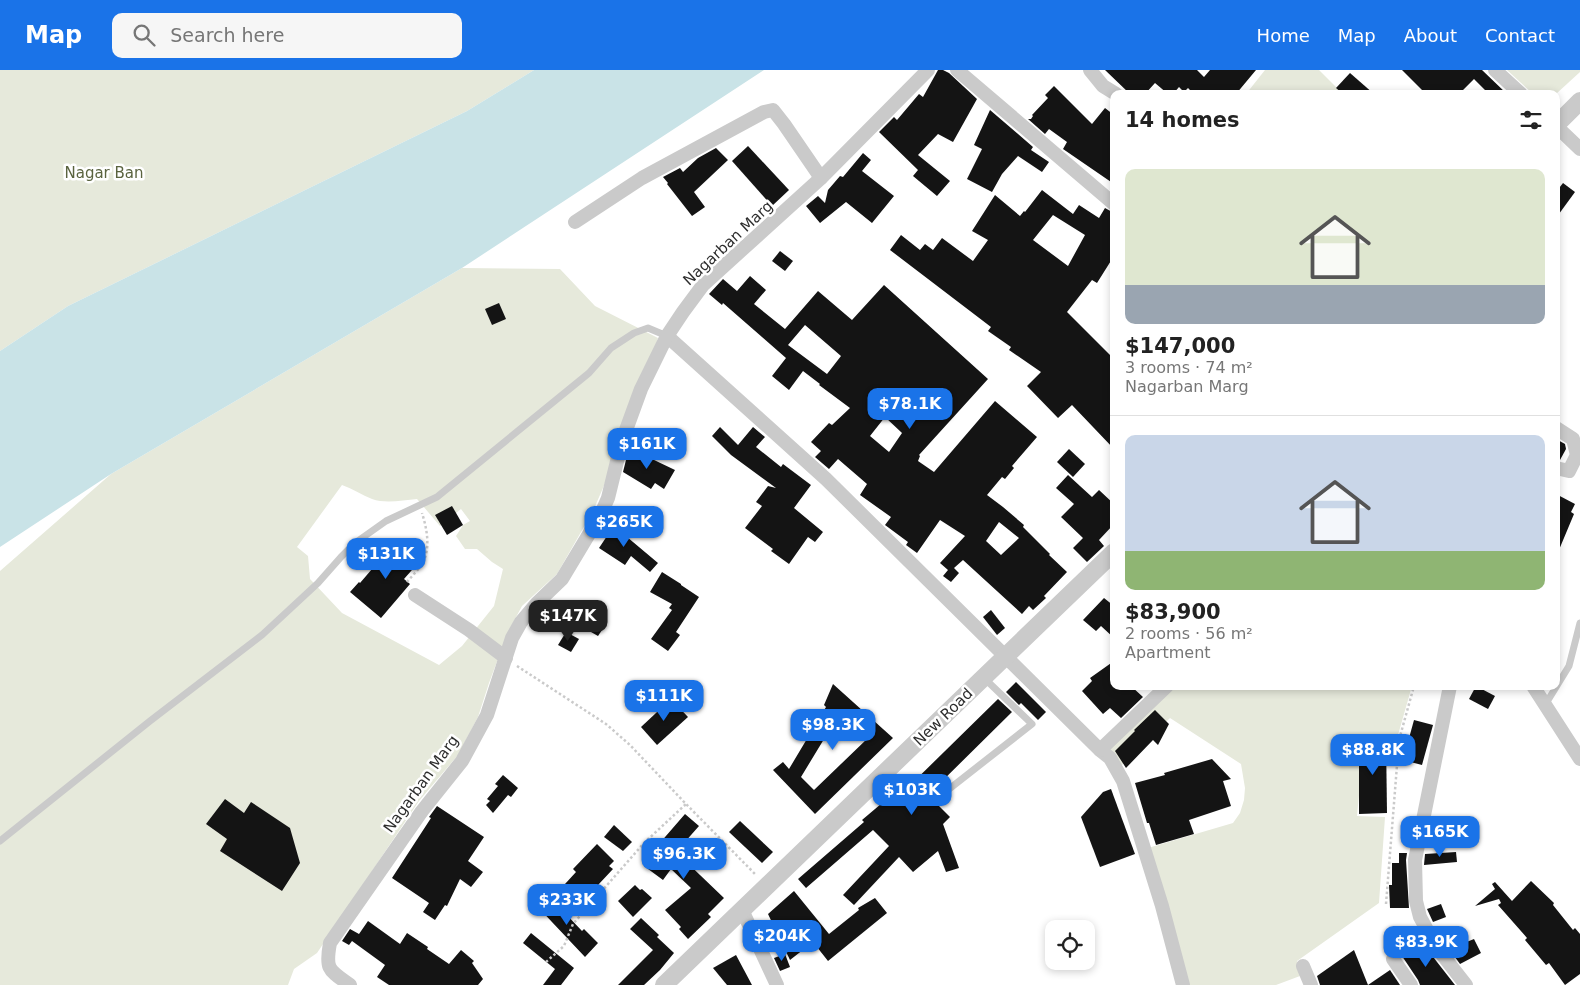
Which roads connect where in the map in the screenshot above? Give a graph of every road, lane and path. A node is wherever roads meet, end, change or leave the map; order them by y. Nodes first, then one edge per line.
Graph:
1 (928, 70) edge
2 (957, 70) edge
3 (1090, 70) edge
4 (1495, 70) edge
5 (1110, 90) edge
6 (1517, 90) edge
7 (1580, 101) edge
8 (1560, 122) edge
9 (1560, 130) edge
10 (1580, 149) edge
11 (822, 178) junction
12 (1110, 201) edge
13 (575, 222) dead end
14 (667, 336) junction
15 (1560, 431) edge
16 (1560, 469) edge
17 (420, 505) junction
18 (1110, 556) edge
19 (407, 582) dead end
20 (415, 595) dead end
21 (1580, 622) edge
22 (506, 658) junction
23 (1005, 658) junction
24 (984, 678) junction
25 (1560, 681) edge
26 (1163, 690) edge
27 (1413, 690) edge
28 (1449, 690) edge
29 (1536, 690) edge
30 (1554, 690) edge
31 (1545, 705) junction
32 (1100, 750) junction
33 (1580, 759) edge
34 (944, 792) dead end
35 (686, 804) junction
36 (0, 841) edge
37 (767, 886) junction
38 (1386, 904) dead end
39 (742, 910) junction
40 (1393, 958) dead end
41 (546, 962) dead end
42 (1302, 966) dead end
43 (671, 982) edge
44 (350, 985) edge
45 (777, 985) edge
46 (1183, 985) edge
47 (1311, 985) edge
48 (1411, 985) edge
49 (1466, 985) edge

1 - 11 street, Nagarban Marg
2 - 12 street
3 - 5 street
4 - 6 street
7 - 8 street
9 - 10 street
11 - 13 street
11 - 14 street, Nagarban Marg
14 - 17 lane
14 - 22 street, Nagarban Marg
14 - 23 street
15 - 16 street
17 - 19 path
17 - 36 lane
18 - 23 street, New Road
20 - 22 street
21 - 25 lane
22 - 35 path
22 - 44 street, Nagarban Marg
23 - 24 street, New Road
23 - 32 street
24 - 34 lane
24 - 37 street, New Road
26 - 32 street
27 - 38 path
28 - 49 street
29 - 31 street
30 - 31 lane
31 - 33 street
32 - 46 street
35 - 37 path
35 - 41 path
37 - 39 street, New Road
39 - 43 street, New Road
39 - 45 street
40 - 48 street
42 - 47 street

